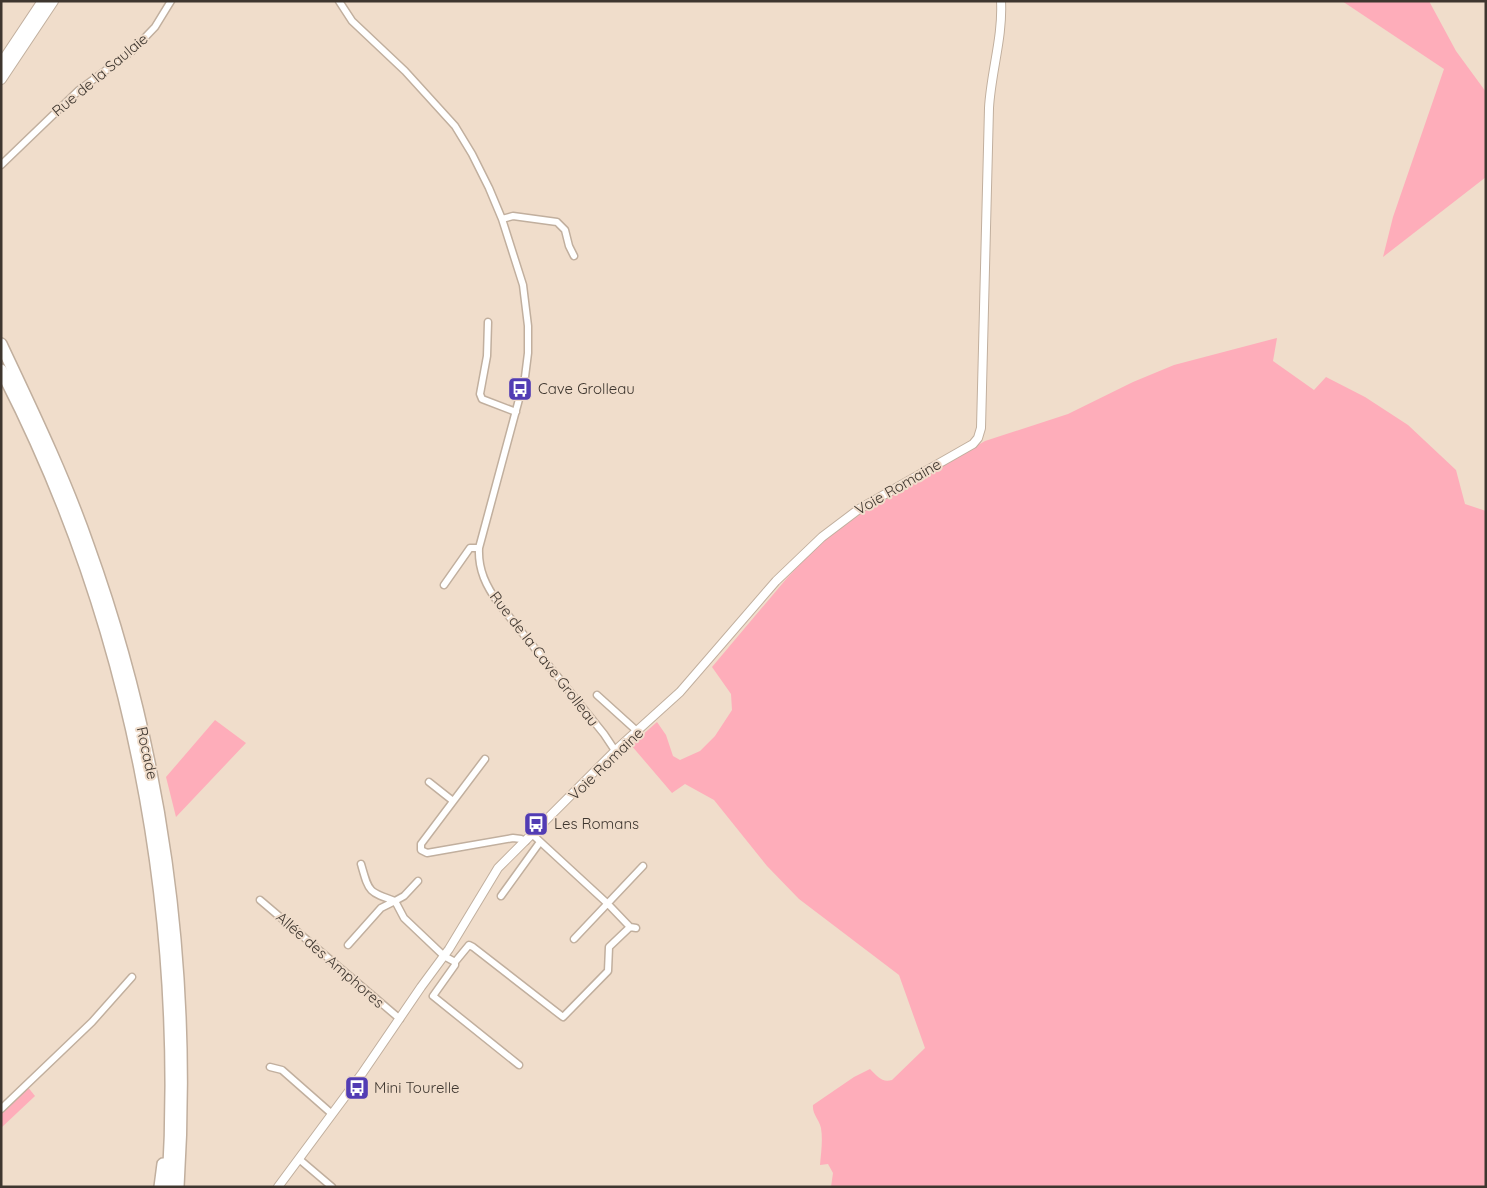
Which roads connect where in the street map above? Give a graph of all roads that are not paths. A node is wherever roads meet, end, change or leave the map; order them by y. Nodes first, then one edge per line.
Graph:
1 (43, 1) edge
2 (53, 1) edge
3 (171, 1) edge
4 (339, 1) edge
5 (1001, 1) edge
6 (1, 64) edge
7 (1, 79) edge
8 (1, 165) edge
9 (502, 220) junction
10 (574, 256) dead end
11 (488, 322) dead end
12 (1, 344) edge
13 (1, 370) edge
14 (516, 412) junction
15 (479, 548) junction
16 (444, 585) dead end
17 (597, 695) dead end
18 (638, 732) junction
19 (616, 752) junction
20 (485, 759) dead end
21 (429, 782) dead end
22 (452, 801) junction
23 (533, 835) junction
24 (526, 841) junction
25 (540, 842) junction
26 (361, 864) dead end
27 (643, 866) dead end
28 (418, 881) dead end
29 (501, 896) dead end
30 (260, 900) dead end
31 (394, 901) junction
32 (608, 904) junction
33 (574, 939) dead end
34 (348, 945) dead end
35 (444, 956) junction
36 (455, 962) junction
37 (132, 977) dead end
38 (400, 1019) junction
39 (519, 1065) dead end
40 (270, 1067) dead end
41 (1, 1109) edge
42 (332, 1114) junction
43 (176, 1126) junction
44 (299, 1159) junction
45 (160, 1187) edge
46 (168, 1187) edge
47 (178, 1187) edge
48 (184, 1187) edge
49 (278, 1187) edge
50 (332, 1187) edge

1 - 6 main road
2 - 7 main road
3 - 8 street, Rue de la Saulaie
4 - 9 street, Rue de la Cave Grolleau
5 - 18 street, Voie Romaine
9 - 10 street
9 - 14 street, Rue de la Cave Grolleau
11 - 14 street
12 - 43 highway, Rocade
13 - 43 highway
14 - 15 street, Rue de la Cave Grolleau
15 - 16 street
15 - 19 street, Rue de la Cave Grolleau
17 - 18 street
18 - 19 street, Voie Romaine
19 - 23 street, Voie Romaine
20 - 22 street
21 - 22 street
22 - 24 street
23 - 24 street, Voie Romaine
23 - 25 street
24 - 35 street, Voie Romaine
25 - 29 street
25 - 32 street
26 - 31 street
27 - 32 street
28 - 31 street
30 - 38 street, Allée des Amphores
31 - 34 street
31 - 35 street
32 - 33 street
32 - 36 street
35 - 36 street
35 - 38 street, Voie Romaine
36 - 39 street
37 - 41 street
38 - 42 street, Voie Romaine
40 - 42 street
42 - 44 street, Voie Romaine
43 - 45 highway
43 - 46 highway
43 - 47 highway, Rocade
43 - 48 highway
44 - 49 street, Voie Romaine
44 - 50 street

